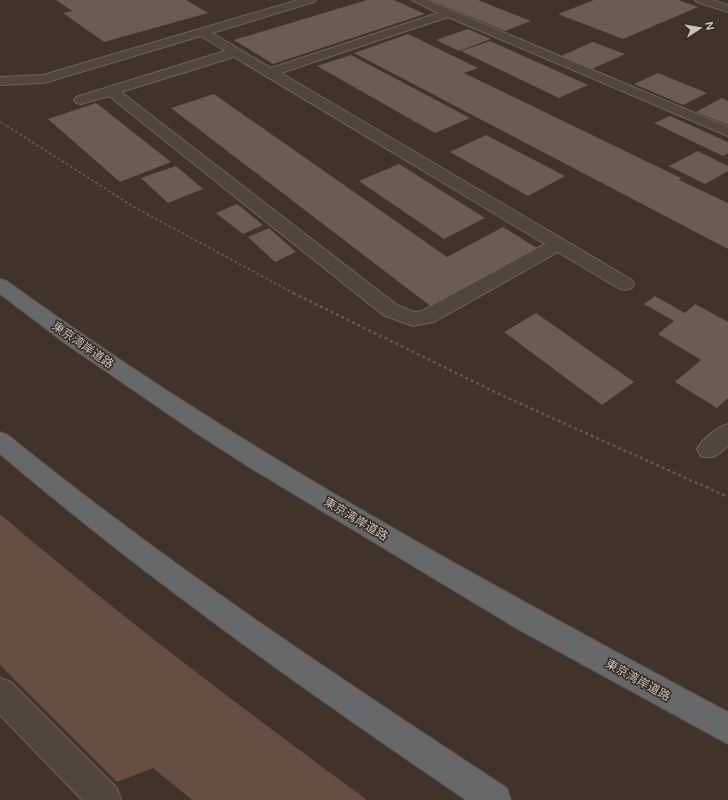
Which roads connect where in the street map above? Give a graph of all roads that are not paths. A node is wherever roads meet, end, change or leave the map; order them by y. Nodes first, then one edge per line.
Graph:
1 (310, 0) edge
2 (418, 0) edge
3 (701, 0) edge
4 (728, 9) edge
5 (448, 13) junction
6 (202, 32) junction
7 (236, 52) junction
8 (272, 72) junction
9 (0, 81) edge
10 (111, 91) junction
11 (81, 100) dead end
12 (728, 132) edge
13 (559, 244) junction
14 (625, 284) dead end
15 (0, 285) edge
16 (728, 433) edge
17 (0, 441) edge
18 (709, 450) dead end
19 (0, 693) edge
20 (728, 729) edge
21 (105, 800) edge
22 (495, 800) edge

1 - 6 street
2 - 5 street
3 - 4 street
5 - 8 street
5 - 12 street
6 - 7 street
6 - 9 street
7 - 8 street
7 - 10 street
8 - 13 street
10 - 11 street
10 - 13 street
13 - 14 street
15 - 20 highway, 東京湾岸道路
16 - 18 street
17 - 22 highway
19 - 21 street

